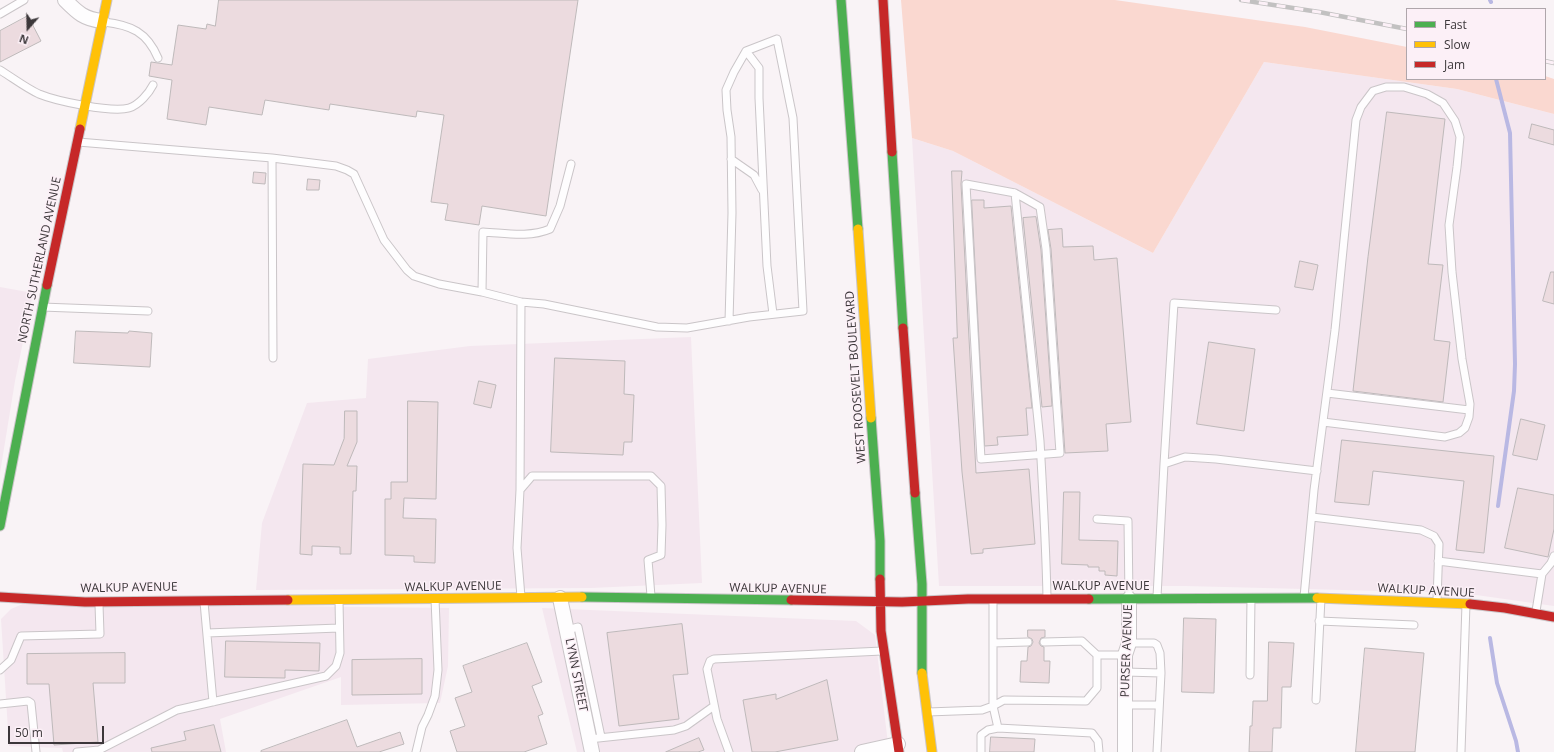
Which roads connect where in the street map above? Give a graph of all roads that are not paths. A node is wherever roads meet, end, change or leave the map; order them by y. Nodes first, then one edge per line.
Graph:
1 (24, 0) edge
2 (65, 0) edge
3 (107, 0) edge
4 (841, 0) edge
5 (883, 4) edge
6 (0, 14) edge
7 (102, 21) junction
8 (746, 51) junction
9 (158, 58) dead end
10 (0, 70) edge
11 (153, 85) dead end
12 (85, 106) junction
13 (77, 142) junction
14 (272, 158) junction
15 (731, 159) junction
16 (571, 164) dead end
17 (763, 192) junction
18 (1015, 193) junction
19 (482, 292) junction
20 (521, 302) junction
21 (42, 307) junction
22 (1276, 310) dead end
23 (148, 311) dead end
24 (773, 314) junction
25 (729, 321) junction
26 (272, 358) dead end
27 (1327, 393) junction
28 (1469, 410) junction
29 (1323, 422) junction
30 (1041, 455) junction
31 (1164, 464) junction
32 (1317, 471) junction
33 (520, 490) junction
34 (1312, 517) junction
35 (1097, 519) dead end
36 (0, 526) edge
37 (1554, 556) edge
38 (1438, 561) junction
39 (1542, 574) junction
40 (0, 597) edge
41 (1304, 597) junction
42 (521, 598) junction
43 (560, 598) junction
44 (1251, 598) junction
45 (1321, 598) junction
46 (435, 599) junction
47 (651, 599) junction
48 (993, 599) junction
49 (1047, 599) junction
50 (1129, 599) junction
51 (1157, 599) junction
52 (204, 600) junction
53 (339, 600) junction
54 (99, 601) junction
55 (922, 601) junction
56 (881, 602) junction
57 (1437, 602) junction
58 (1466, 604) junction
59 (1536, 614) junction
60 (1554, 617) edge
61 (1319, 621) junction
62 (1414, 625) dead end
63 (339, 628) junction
64 (207, 633) junction
65 (1028, 642) dead end
66 (1044, 642) dead end
67 (993, 643) junction
68 (1127, 649) junction
69 (884, 651) junction
70 (1097, 656) junction
71 (0, 670) edge
72 (1125, 672) junction
73 (1161, 673) junction
74 (1250, 675) dead end
75 (1316, 700) dead end
76 (213, 702) junction
77 (0, 704) edge
78 (1159, 705) junction
79 (714, 706) junction
80 (993, 706) junction
81 (1125, 706) junction
82 (927, 712) junction
83 (998, 728) junction
84 (594, 743) edge
85 (898, 748) edge
86 (36, 752) edge
87 (77, 752) edge
88 (416, 752) edge
89 (729, 752) edge
90 (862, 752) edge
91 (932, 752) edge
92 (981, 752) edge
93 (1099, 752) edge
94 (1125, 752) edge
95 (1157, 752) edge
96 (1461, 752) edge

1 - 6 lane
2 - 7 street
3 - 7 main road, NORTH SUTHERLAND AVENUE
4 - 56 main road, WEST ROOSEVELT BOULEVARD
5 - 55 main road
7 - 9 lane
7 - 12 main road, NORTH SUTHERLAND AVENUE
8 - 15 lane
8 - 17 lane
8 - 24 lane
10 - 12 lane
11 - 12 lane
12 - 13 main road, NORTH SUTHERLAND AVENUE
13 - 14 lane
13 - 21 main road, NORTH SUTHERLAND AVENUE
14 - 19 lane
14 - 26 lane
15 - 17 lane
15 - 25 lane
16 - 19 lane
17 - 24 lane
18 - 30 lane
18 - 30 lane
18 - 30 lane
19 - 20 lane
20 - 25 lane
20 - 33 lane
21 - 23 lane
21 - 36 main road, NORTH SUTHERLAND AVENUE
22 - 31 lane
24 - 25 lane
27 - 28 lane
27 - 28 lane
27 - 29 lane
28 - 29 lane
29 - 32 lane
30 - 49 lane
31 - 32 lane
31 - 51 lane
32 - 34 lane
33 - 42 lane
33 - 47 lane
34 - 38 lane
34 - 41 lane
35 - 50 lane
37 - 39 lane
38 - 39 lane
38 - 57 lane
39 - 59 lane
40 - 54 main road, WALKUP AVENUE
41 - 44 main road, WALKUP AVENUE
41 - 45 main road, WALKUP AVENUE
42 - 43 main road, WALKUP AVENUE
42 - 46 main road, WALKUP AVENUE
43 - 47 main road, WALKUP AVENUE
43 - 84 street, LYNN STREET
44 - 51 main road, WALKUP AVENUE
44 - 74 lane
45 - 57 main road, WALKUP AVENUE
45 - 61 lane
46 - 53 main road, WALKUP AVENUE
46 - 88 lane
47 - 56 main road, WALKUP AVENUE
48 - 49 main road, WALKUP AVENUE
48 - 55 main road, WALKUP AVENUE
48 - 67 lane
49 - 50 main road, WALKUP AVENUE
50 - 51 main road, WALKUP AVENUE
50 - 68 street, PURSER AVENUE
52 - 53 main road, WALKUP AVENUE
52 - 54 main road, WALKUP AVENUE
52 - 64 lane
53 - 63 lane
54 - 71 lane
55 - 56 main road, WALKUP AVENUE
55 - 82 main road
56 - 69 main road, WEST ROOSEVELT BOULEVARD
57 - 58 main road, WALKUP AVENUE
58 - 59 main road, WALKUP AVENUE
58 - 96 lane
59 - 60 main road, WALKUP AVENUE
61 - 62 lane
61 - 75 lane
63 - 64 lane
63 - 76 lane
64 - 76 lane
65 - 67 lane
66 - 70 lane
67 - 80 lane
68 - 70 lane
68 - 72 street, PURSER AVENUE
68 - 73 lane
69 - 79 lane
69 - 85 main road, WEST ROOSEVELT BOULEVARD
70 - 80 lane
72 - 73 lane
72 - 81 street, PURSER AVENUE
73 - 78 lane
76 - 87 lane
77 - 86 lane
78 - 81 lane
78 - 95 lane
79 - 84 lane
79 - 89 lane
80 - 82 lane
80 - 83 lane
81 - 94 street, PURSER AVENUE
82 - 91 main road
83 - 92 lane
83 - 93 lane
85 - 90 street

